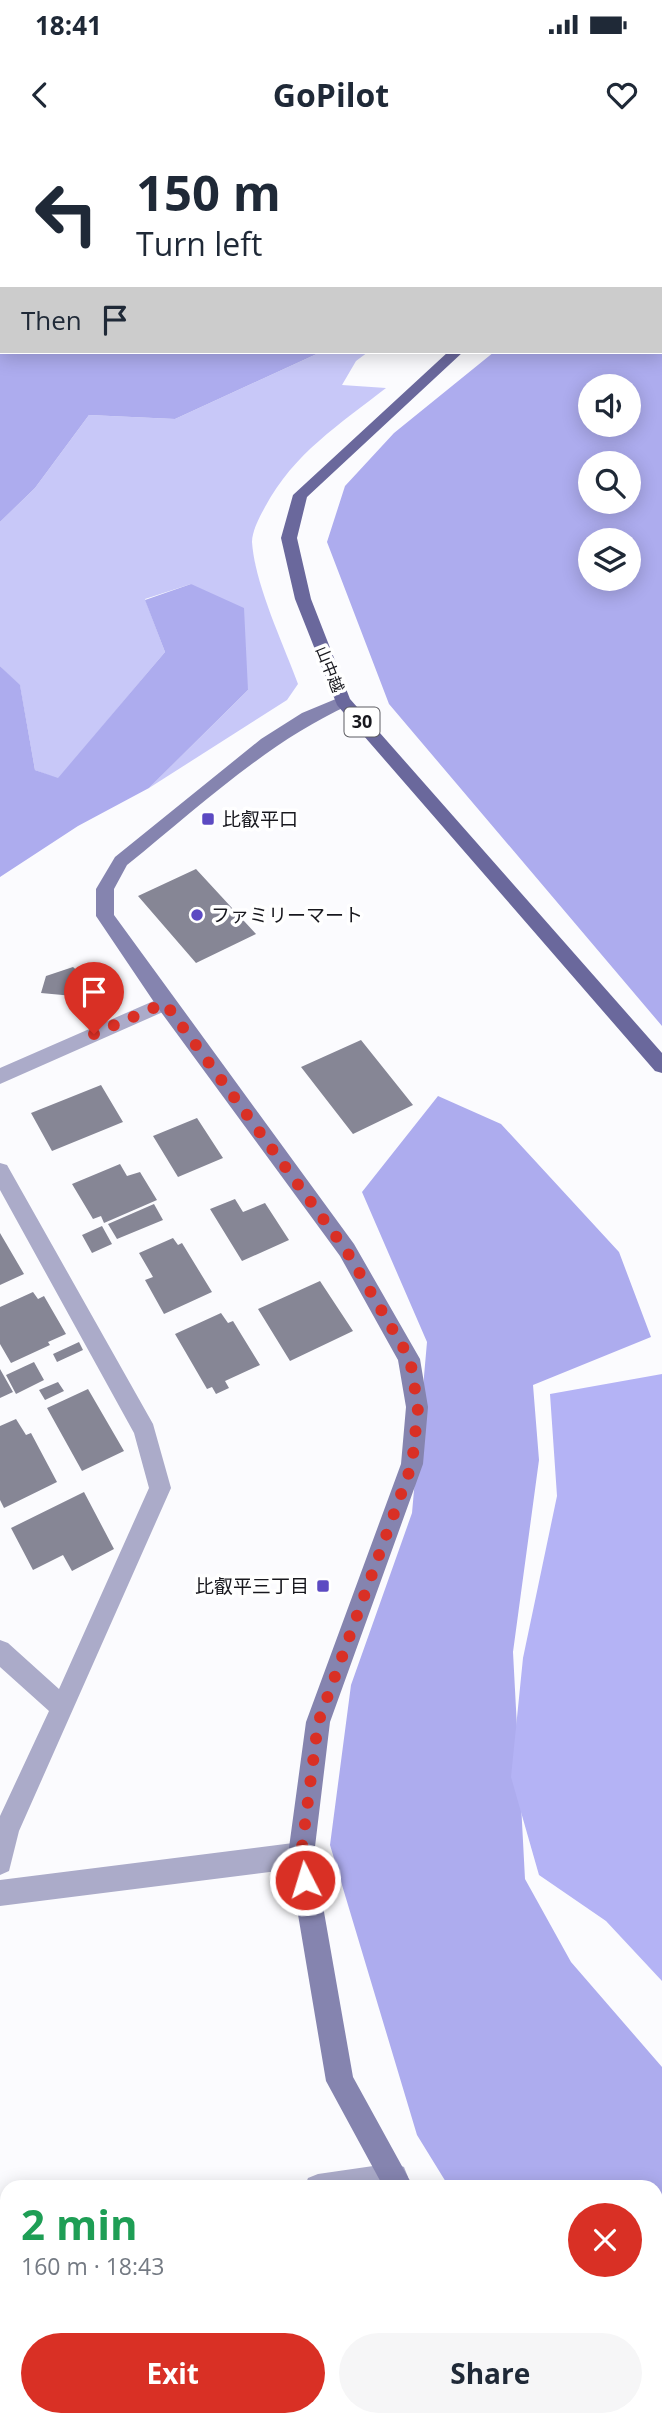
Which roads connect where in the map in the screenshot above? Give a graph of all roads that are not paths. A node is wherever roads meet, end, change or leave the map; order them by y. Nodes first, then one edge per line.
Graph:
1 (454, 354) edge
2 (343, 701) junction
3 (165, 1003) junction
4 (662, 1066) edge
5 (0, 1076) edge
6 (0, 1171) edge
7 (0, 1651) edge
8 (63, 1708) junction
9 (301, 1855) junction
10 (0, 1862) edge
11 (0, 1893) edge
12 (396, 2180) edge

1 - 2 main road, 山中越 / 30
2 - 3 street
2 - 4 main road, 山中越 / 30
3 - 5 street
3 - 9 street
6 - 8 street
7 - 8 street
8 - 10 street
9 - 11 street
9 - 12 street

